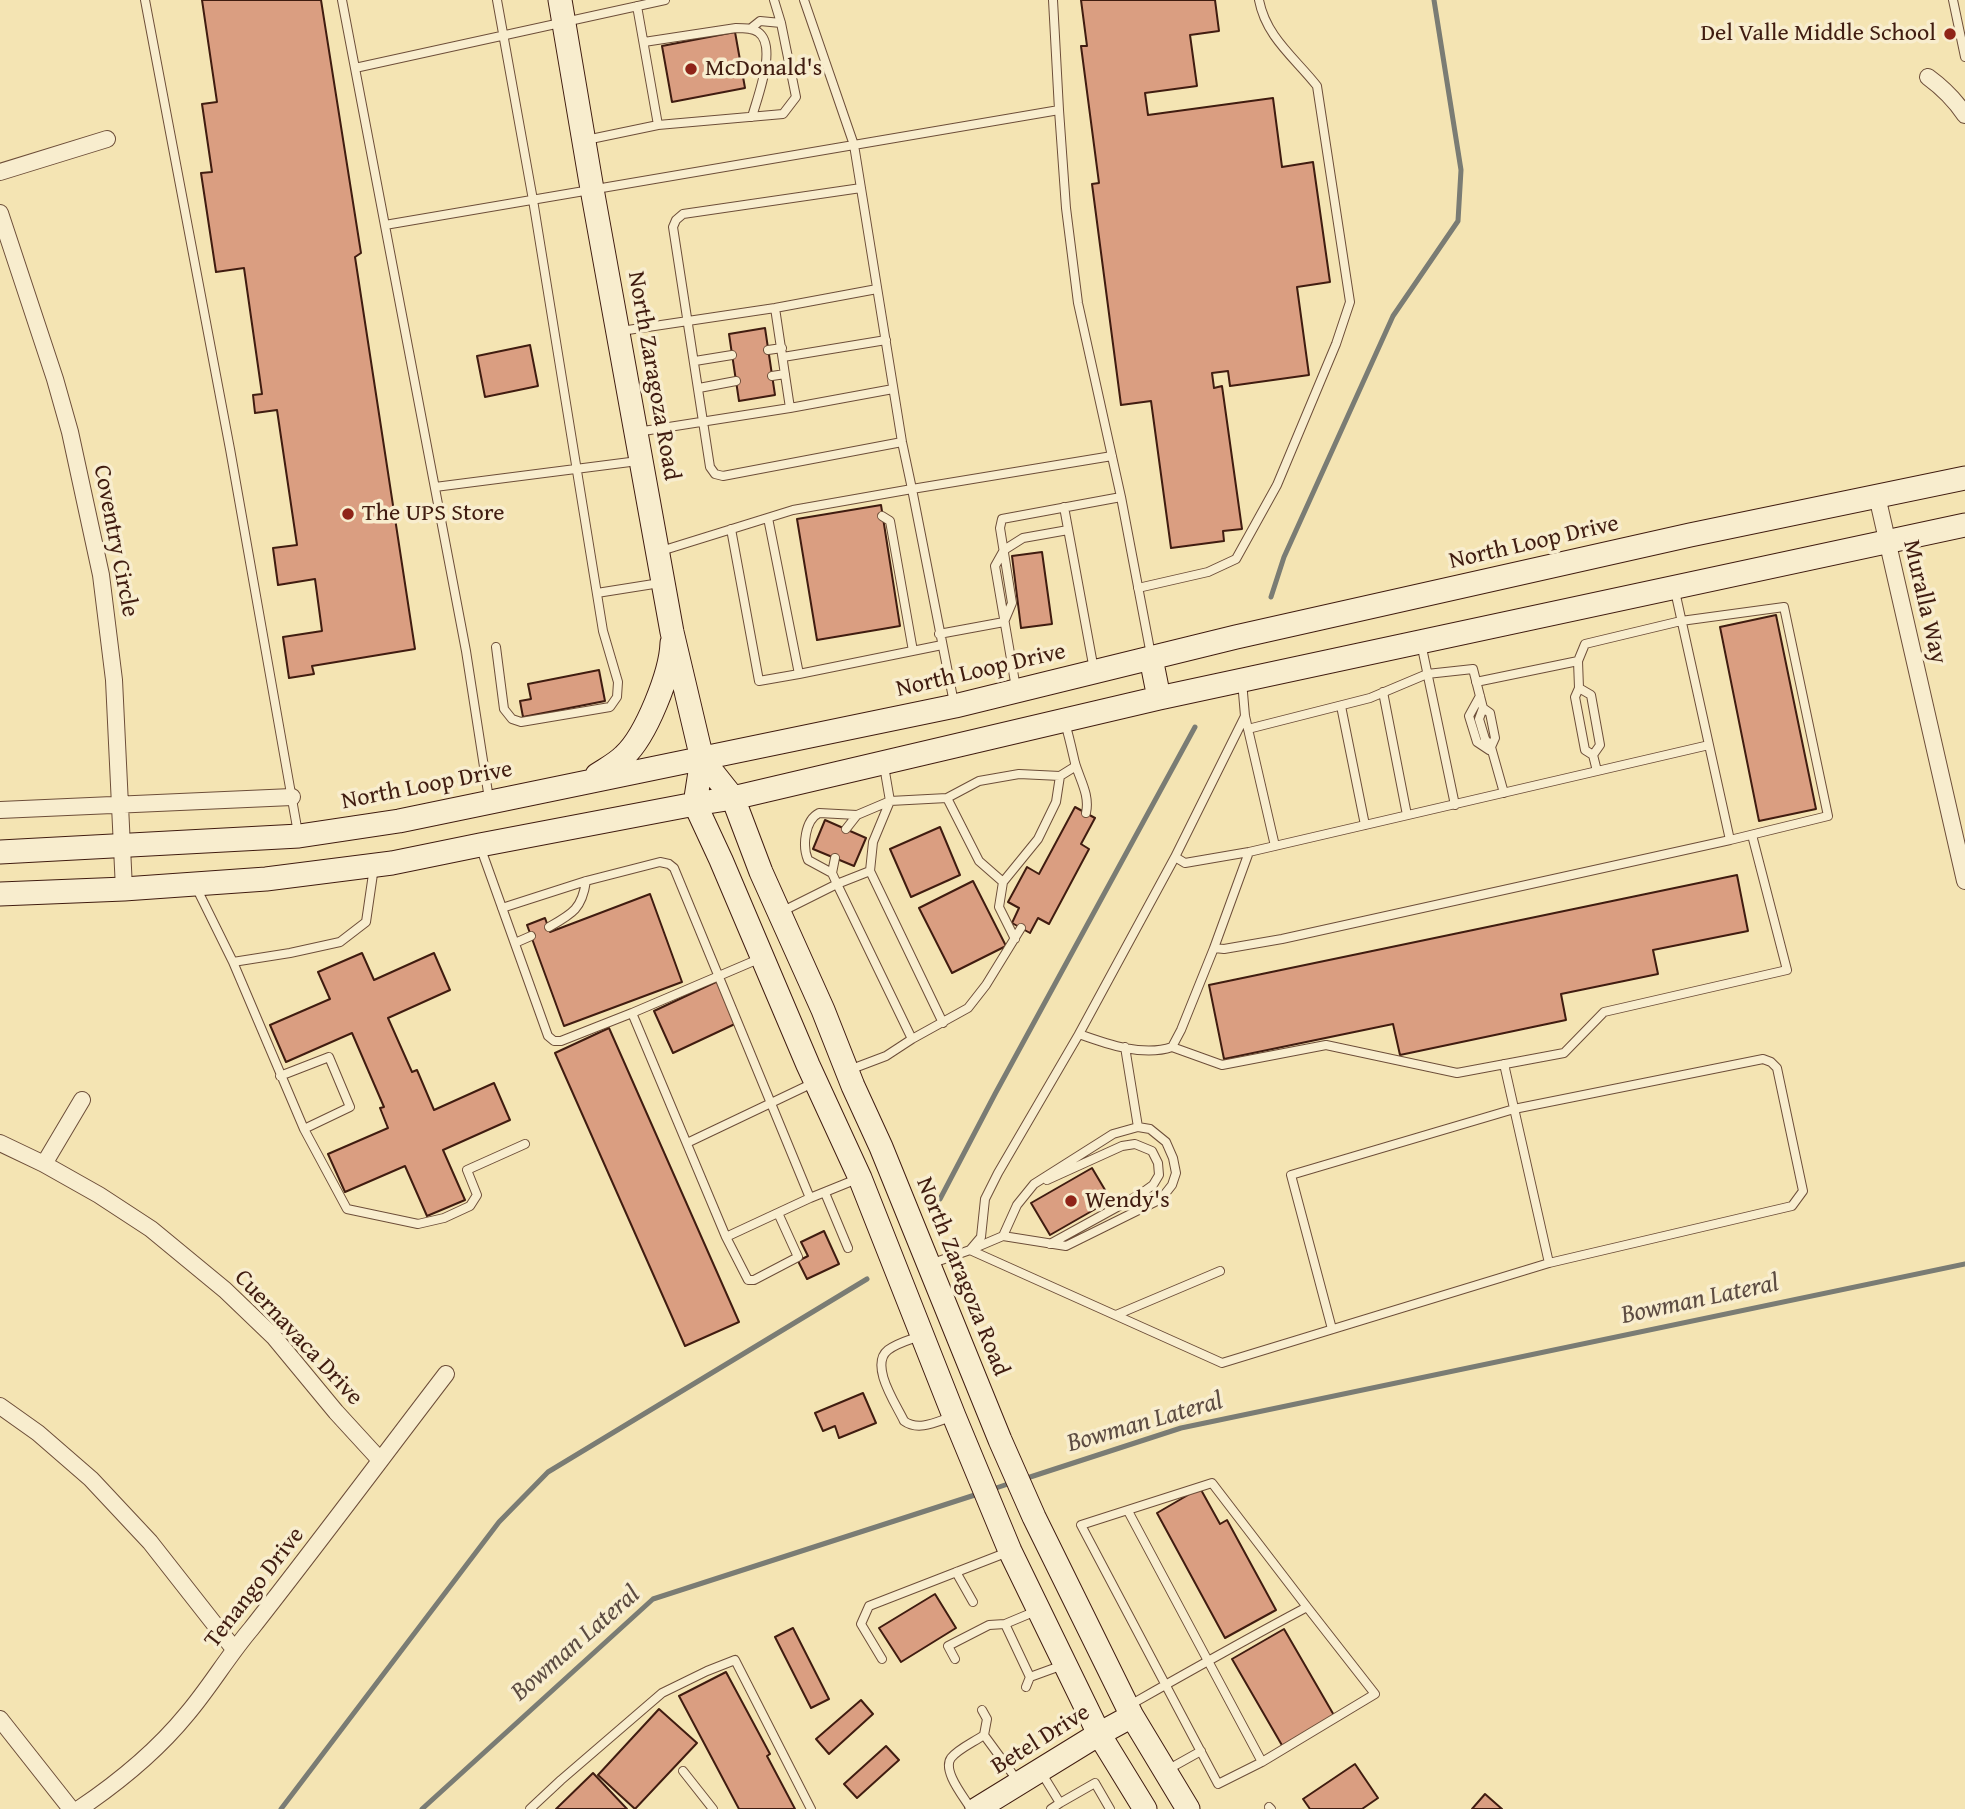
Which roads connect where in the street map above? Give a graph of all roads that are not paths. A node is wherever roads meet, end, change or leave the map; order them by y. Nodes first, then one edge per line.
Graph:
1 (145, 0) edge
2 (342, 0) edge
3 (498, 0) edge
4 (665, 0) edge
5 (774, 0) edge
6 (804, 0) edge
7 (1053, 0) edge
8 (1259, 0) edge
9 (1953, 0) edge
10 (637, 6) junction
11 (562, 11) edge
12 (781, 23) junction
13 (750, 29) junction
14 (504, 35) junction
15 (644, 42) junction
16 (1965, 57) edge
17 (355, 68) junction
18 (1928, 77) dead end
19 (1059, 110) junction
20 (1965, 115) edge
21 (752, 117) junction
22 (657, 125) junction
23 (107, 139) dead end
24 (584, 141) junction
25 (854, 145) junction
26 (0, 172) edge
27 (861, 188) junction
28 (593, 189) junction
29 (533, 200) junction
30 (0, 213) edge
31 (385, 225) junction
32 (877, 289) junction
33 (775, 308) junction
34 (688, 320) junction
35 (618, 331) junction
36 (886, 340) junction
37 (768, 350) dead end
38 (782, 353) junction
39 (732, 355) dead end
40 (695, 361) junction
41 (785, 374) junction
42 (772, 376) dead end
43 (736, 382) dead end
44 (699, 388) junction
45 (893, 389) junction
46 (790, 408) junction
47 (703, 421) junction
48 (637, 432) junction
49 (902, 442) junction
50 (1112, 456) junction
51 (641, 461) junction
52 (577, 469) junction
53 (1965, 478) edge
54 (435, 487) junction
55 (912, 489) junction
56 (1877, 496) junction
57 (1121, 497) junction
58 (858, 499) junction
59 (869, 507) dead end
60 (1064, 508) junction
61 (882, 516) dead end
62 (768, 518) junction
63 (1965, 525) edge
64 (731, 529) junction
65 (1068, 530) junction
66 (1887, 542) junction
67 (1004, 550) junction
68 (658, 552) junction
69 (663, 582) junction
70 (1138, 588) junction
71 (1674, 588) junction
72 (597, 593) junction
73 (1681, 621) junction
74 (1004, 622) junction
75 (672, 632) junction
76 (939, 634) junction
77 (1420, 642) junction
78 (942, 645) junction
79 (496, 647) dead end
80 (913, 651) junction
81 (1151, 658) junction
82 (1578, 662) junction
83 (1095, 671) junction
84 (799, 674) junction
85 (1427, 674) junction
86 (1242, 680) junction
87 (1476, 682) junction
88 (1579, 688) junction
89 (1017, 690) junction
90 (1383, 692) junction
91 (1480, 696) junction
92 (1159, 698) junction
93 (955, 706) junction
94 (1341, 706) junction
95 (1245, 716) junction
96 (1065, 720) junction
97 (1248, 729) junction
98 (1709, 745) junction
99 (1491, 749) junction
100 (1592, 755) junction
101 (702, 759) junction
102 (883, 763) junction
103 (1076, 766) junction
104 (1597, 771) junction
105 (1060, 776) junction
106 (589, 781) junction
107 (1504, 793) junction
108 (292, 797) junction
109 (733, 798) junction
110 (947, 798) junction
111 (890, 801) junction
112 (490, 802) junction
113 (120, 804) junction
114 (695, 804) junction
115 (1455, 805) junction
116 (0, 810) edge
117 (1086, 813) dead end
118 (857, 815) junction
119 (1407, 816) junction
120 (1365, 825) junction
121 (846, 829) dead end
122 (1752, 835) junction
123 (299, 836) junction
124 (1730, 840) junction
125 (122, 845) junction
126 (480, 845) junction
127 (1275, 846) junction
128 (0, 852) edge
129 (1249, 852) junction
130 (1175, 857) junction
131 (835, 858) dead end
132 (374, 865) junction
133 (870, 871) junction
134 (832, 873) junction
135 (586, 881) junction
136 (1965, 881) edge
137 (1003, 882) junction
138 (195, 884) junction
139 (837, 884) junction
140 (124, 889) junction
141 (0, 894) edge
142 (502, 908) junction
143 (779, 913) junction
144 (548, 927) dead end
145 (1021, 928) dead end
146 (531, 936) dead end
147 (1015, 939) junction
148 (515, 943) junction
149 (1214, 948) junction
150 (762, 957) junction
151 (233, 962) junction
152 (719, 977) junction
153 (632, 1013) junction
154 (943, 1023) junction
155 (1079, 1034) junction
156 (912, 1039) junction
157 (1172, 1046) junction
158 (1125, 1047) junction
159 (1504, 1064) junction
160 (847, 1071) junction
161 (280, 1076) junction
162 (816, 1082) junction
163 (82, 1100) dead end
164 (771, 1103) junction
165 (1514, 1109) junction
166 (1138, 1127) junction
167 (304, 1129) junction
168 (0, 1143) edge
169 (687, 1143) junction
170 (525, 1144) dead end
171 (44, 1164) junction
172 (860, 1178) junction
173 (1034, 1184) junction
174 (825, 1193) junction
175 (810, 1198) junction
176 (778, 1213) junction
177 (1003, 1236) junction
178 (726, 1237) junction
179 (1049, 1244) junction
180 (848, 1248) dead end
181 (971, 1250) junction
182 (1549, 1263) junction
183 (929, 1265) junction
184 (1220, 1271) dead end
185 (1116, 1315) junction
186 (1332, 1329) junction
187 (922, 1335) junction
188 (973, 1373) junction
189 (446, 1374) dead end
190 (0, 1406) edge
191 (954, 1416) junction
192 (380, 1460) junction
193 (1128, 1511) junction
194 (1010, 1551) junction
195 (956, 1572) junction
196 (973, 1602) dead end
197 (1307, 1607) junction
198 (1039, 1609) junction
199 (1005, 1624) junction
200 (234, 1649) junction
201 (882, 1659) dead end
202 (954, 1659) dead end
203 (1207, 1661) junction
204 (1065, 1664) junction
205 (1025, 1673) junction
206 (1167, 1684) junction
207 (1026, 1687) dead end
208 (982, 1710) dead end
209 (1129, 1711) junction
210 (0, 1719) edge
211 (1099, 1734) junction
212 (984, 1735) junction
213 (1201, 1751) junction
214 (1262, 1762) junction
215 (1040, 1770) junction
216 (683, 1771) dead end
217 (1165, 1771) junction
218 (1019, 1783) junction
219 (991, 1806) edge
220 (1054, 1807) edge
221 (1139, 1807) edge
222 (71, 1809) edge
223 (79, 1809) edge
224 (530, 1809) edge
225 (713, 1809) edge
226 (811, 1809) edge
227 (971, 1809) edge
228 (1108, 1809) edge
229 (1188, 1809) edge

1 - 108 lane
2 - 17 lane
3 - 14 lane
4 - 10 lane
5 - 12 lane
6 - 25 lane
7 - 19 lane
8 - 70 lane
9 - 16 lane
10 - 11 lane
10 - 15 lane
11 - 14 lane
11 - 24 main road, North Zaragoza Road
12 - 13 lane
12 - 21 lane
13 - 15 lane
13 - 21 lane
14 - 17 lane
14 - 29 lane
15 - 22 lane
17 - 31 lane
18 - 20 street
19 - 25 lane
19 - 50 lane
21 - 22 lane
22 - 24 lane
23 - 26 street
24 - 28 main road, North Zaragoza Road
25 - 27 lane
25 - 28 lane
27 - 32 lane
27 - 34 lane
28 - 29 lane
28 - 35 main road, North Zaragoza Road
29 - 31 lane
29 - 52 lane
30 - 113 street, Coventry Circle
31 - 54 lane
32 - 33 lane
32 - 36 lane
33 - 34 lane
33 - 38 lane
34 - 35 lane
34 - 40 lane
35 - 48 main road, North Zaragoza Road
36 - 38 lane
36 - 45 lane
37 - 38 lane
38 - 41 lane
39 - 40 lane
40 - 44 lane
41 - 42 lane
41 - 46 lane
43 - 44 lane
44 - 47 lane
45 - 46 lane
45 - 49 lane
46 - 47 lane
47 - 48 lane
47 - 49 lane
48 - 51 main road, North Zaragoza Road
49 - 55 lane
50 - 55 lane
50 - 57 lane
51 - 52 lane
51 - 68 main road, North Zaragoza Road
52 - 54 lane
52 - 72 lane
53 - 56 main road, North Loop Drive
54 - 112 lane
55 - 58 lane
55 - 76 lane
56 - 66 street, Muralla Way
56 - 81 main road, North Loop Drive
57 - 60 lane
57 - 70 lane
58 - 59 lane
58 - 62 lane
60 - 65 lane
60 - 67 lane
61 - 80 lane
62 - 64 lane
62 - 84 lane
63 - 66 main road
64 - 68 lane
64 - 84 lane
65 - 67 lane
65 - 83 lane
66 - 71 main road
66 - 136 street, Muralla Way
67 - 74 lane
68 - 69 main road, North Zaragoza Road
69 - 72 lane
69 - 75 main road, North Zaragoza Road
70 - 81 lane
71 - 73 lane
71 - 77 main road
72 - 79 lane
73 - 82 lane
73 - 98 lane
73 - 122 lane
74 - 76 lane
74 - 89 lane
75 - 101 main road, North Zaragoza Road
75 - 106 main road
76 - 78 lane
77 - 85 lane
77 - 86 main road
78 - 80 lane
78 - 93 lane
80 - 84 lane
81 - 83 main road, North Loop Drive
81 - 92 main road
82 - 87 lane
82 - 88 lane
83 - 89 main road, North Loop Drive
85 - 87 lane
85 - 90 lane
85 - 115 lane
86 - 92 main road
86 - 95 lane
87 - 91 lane
88 - 100 lane
88 - 100 lane
89 - 93 main road, North Loop Drive
90 - 94 lane
90 - 119 lane
91 - 99 lane
91 - 99 lane
92 - 96 main road
93 - 101 main road, North Loop Drive
94 - 97 lane
94 - 120 lane
95 - 97 lane
95 - 130 lane
96 - 102 main road
96 - 103 lane
97 - 127 lane
98 - 104 lane
98 - 124 lane
99 - 107 lane
100 - 104 lane
101 - 106 main road, North Loop Drive
101 - 109 main road, North Zaragoza Road
101 - 114 main road, North Zaragoza Road
102 - 109 main road
102 - 111 lane
103 - 105 lane
103 - 117 lane
104 - 107 lane
105 - 110 lane
105 - 137 lane
106 - 112 main road, North Loop Drive
107 - 115 lane
108 - 113 street
108 - 123 lane
109 - 114 main road
109 - 143 main road, North Zaragoza Road
110 - 111 lane
110 - 137 lane
111 - 118 lane
111 - 133 lane
112 - 123 main road, North Loop Drive
113 - 116 street
113 - 125 street, Coventry Circle
114 - 126 main road
114 - 150 main road
115 - 119 lane
118 - 121 lane
118 - 134 lane
119 - 120 lane
120 - 127 lane
122 - 124 lane
122 - 159 lane
123 - 125 main road, North Loop Drive
124 - 149 lane
125 - 128 main road, North Loop Drive
125 - 140 street, Coventry Circle
126 - 132 main road
126 - 142 lane
127 - 129 lane
129 - 130 lane
129 - 149 lane
130 - 155 lane
131 - 134 lane
132 - 138 main road
132 - 151 lane
133 - 139 lane
133 - 154 lane
134 - 139 lane
135 - 142 lane
135 - 144 lane
135 - 152 lane
137 - 147 lane
138 - 140 main road
138 - 151 lane
139 - 143 lane
139 - 156 lane
140 - 141 main road
142 - 148 lane
143 - 160 main road, North Zaragoza Road
145 - 147 lane
146 - 148 lane
147 - 154 lane
148 - 153 lane
149 - 157 lane
150 - 152 lane
150 - 162 main road
151 - 161 lane
152 - 153 lane
152 - 164 lane
153 - 169 lane
154 - 156 lane
155 - 158 lane
155 - 181 lane
156 - 160 lane
157 - 158 lane
157 - 159 lane
158 - 166 lane
159 - 165 lane
160 - 183 main road, North Zaragoza Road
161 - 167 lane
161 - 167 lane
162 - 164 lane
162 - 172 main road
163 - 171 street
164 - 169 lane
164 - 175 lane
165 - 182 lane
165 - 182 lane
165 - 186 lane
166 - 173 lane
166 - 179 lane
167 - 170 lane
168 - 171 street, Cuernavaca Drive
169 - 178 lane
171 - 192 street, Cuernavaca Drive
172 - 174 lane
172 - 187 main road
172 - 188 main road
173 - 177 lane
173 - 179 lane
174 - 175 lane
174 - 180 lane
175 - 176 lane
176 - 178 lane
176 - 178 lane
177 - 179 lane
177 - 181 lane
181 - 183 lane
181 - 185 lane
182 - 186 lane
183 - 188 main road, North Zaragoza Road
184 - 185 lane
185 - 186 lane
187 - 191 main road
187 - 191 lane
188 - 209 main road, North Zaragoza Road
189 - 192 street, Tenango Drive
190 - 200 street
191 - 194 main road
192 - 200 street, Tenango Drive
193 - 197 lane
193 - 203 lane
193 - 206 lane
194 - 195 lane
194 - 198 main road
195 - 196 lane
195 - 201 lane
197 - 203 lane
197 - 214 lane
198 - 199 lane
198 - 204 main road
199 - 202 lane
199 - 205 lane
200 - 223 street, Tenango Drive
203 - 206 lane
203 - 214 lane
204 - 205 lane
204 - 211 main road
205 - 207 lane
206 - 209 lane
206 - 213 lane
208 - 212 lane
209 - 211 main road, Betel Drive
209 - 217 main road, North Zaragoza Road
210 - 222 street
211 - 215 main road, Betel Drive
211 - 221 main road
212 - 218 lane
212 - 227 lane
213 - 214 lane
213 - 217 lane
215 - 218 main road, Betel Drive
215 - 220 lane
216 - 225 lane
217 - 229 main road, North Zaragoza Road
218 - 219 main road, Betel Drive
220 - 228 lane
224 - 226 lane

